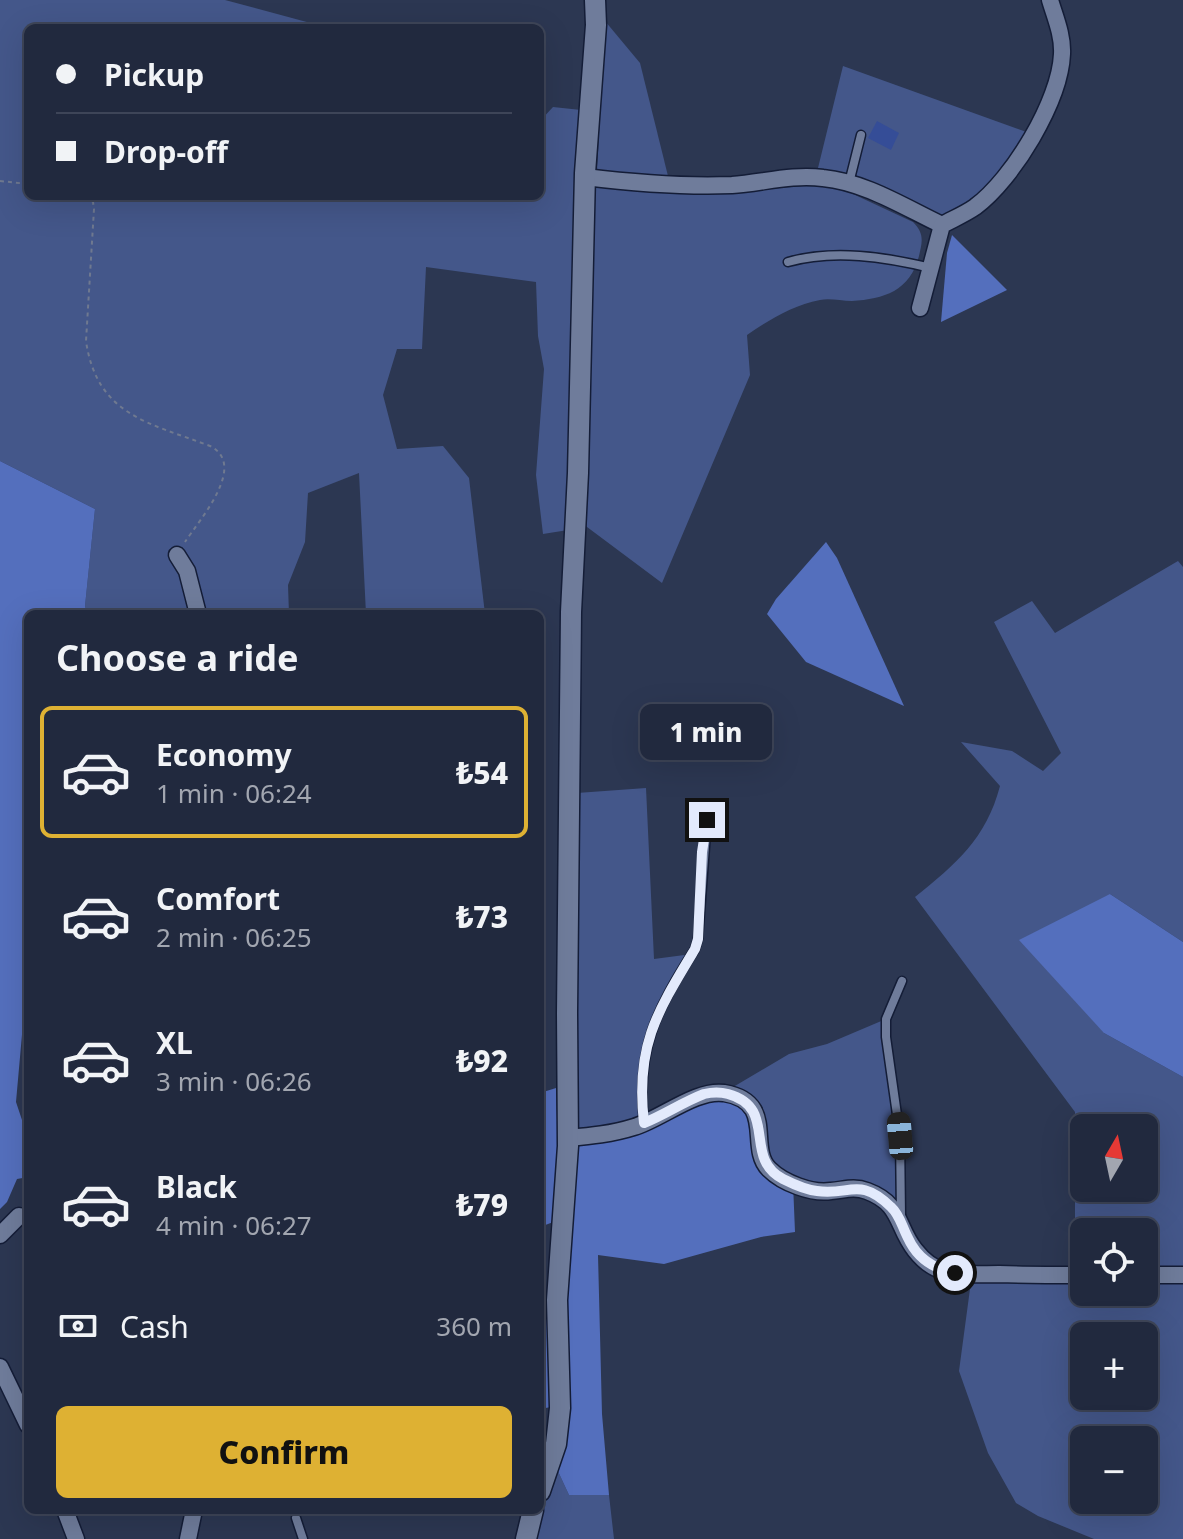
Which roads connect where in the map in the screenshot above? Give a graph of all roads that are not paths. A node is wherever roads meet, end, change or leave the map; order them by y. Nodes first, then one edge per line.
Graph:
1 (595, 0) edge
2 (1050, 0) edge
3 (861, 135) dead end
4 (585, 177) junction
5 (849, 183) junction
6 (942, 225) junction
7 (788, 262) dead end
8 (931, 268) junction
9 (920, 308) dead end
10 (177, 555) road end
11 (197, 610) edge
12 (707, 820) dead end
13 (902, 981) dead end
14 (644, 1123) junction
15 (568, 1138) junction
16 (19, 1216) dead end
17 (902, 1224) junction
18 (0, 1235) edge
19 (1070, 1275) edge
20 (1158, 1275) edge
21 (1183, 1275) edge
22 (0, 1367) edge
23 (24, 1417) edge
24 (544, 1479) edge
25 (67, 1514) edge
26 (193, 1514) edge
27 (532, 1514) edge
28 (296, 1518) dead end
29 (76, 1539) edge
30 (188, 1539) edge
31 (303, 1539) edge
32 (526, 1539) edge

1 - 4 street
2 - 6 street
3 - 5 lane
4 - 5 street
4 - 15 street
5 - 6 street
6 - 8 street
7 - 8 lane
8 - 9 street
10 - 11 street
12 - 14 lane
13 - 17 lane
14 - 15 street
14 - 17 street
15 - 24 street
16 - 18 street
17 - 19 street
20 - 21 street
22 - 23 street
25 - 29 street
26 - 30 street
27 - 32 street
28 - 31 lane

